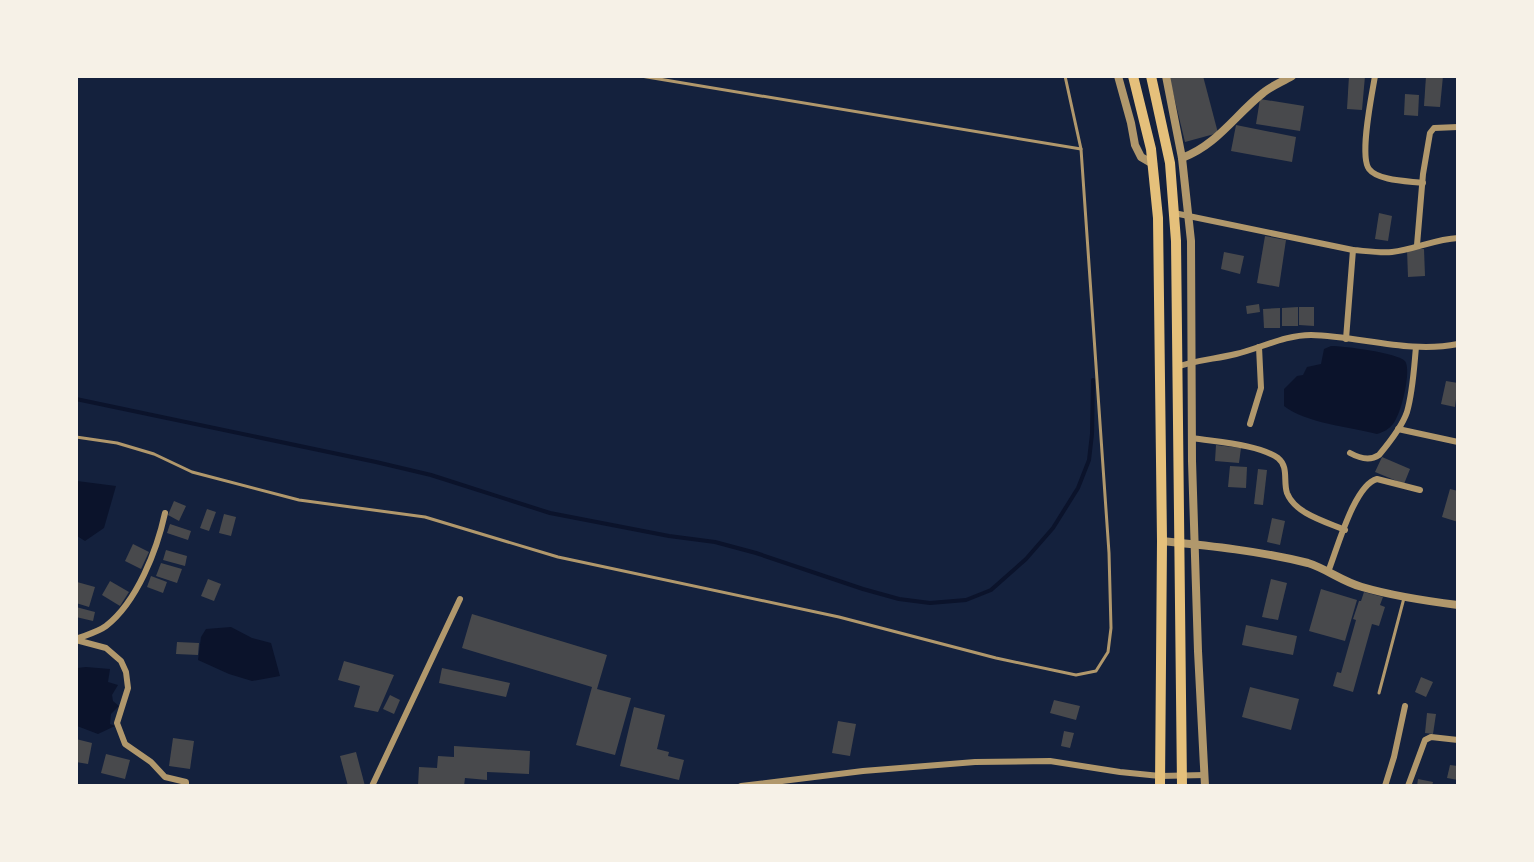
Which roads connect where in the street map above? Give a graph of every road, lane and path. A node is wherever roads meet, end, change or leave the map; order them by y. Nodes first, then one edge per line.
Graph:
1 (641, 76) edge
2 (1065, 76) edge
3 (1118, 76) edge
4 (1133, 76) edge
5 (1151, 76) edge
6 (1166, 76) edge
7 (1292, 76) edge
8 (1375, 76) edge
9 (1458, 127) edge
10 (1081, 149) junction
11 (1182, 158) junction
12 (1153, 164) junction
13 (1423, 183) junction
14 (1174, 213) junction
15 (1189, 215) junction
16 (1458, 238) edge
17 (1417, 245) junction
18 (1353, 250) junction
19 (1347, 339) junction
20 (1458, 344) edge
21 (1259, 347) junction
22 (1416, 347) junction
23 (1191, 362) junction
24 (1177, 367) junction
25 (1250, 424) dead end
26 (1398, 429) junction
27 (76, 438) edge
28 (1192, 438) junction
29 (1458, 442) edge
30 (1350, 453) dead end
31 (1420, 490) dead end
32 (165, 513) dead end
33 (1345, 530) junction
34 (1162, 541) junction
35 (1180, 543) junction
36 (1195, 543) junction
37 (1328, 572) junction
38 (1404, 597) junction
39 (460, 599) dead end
40 (1458, 605) edge
41 (76, 640) edge
42 (1379, 693) dead end
43 (1405, 706) dead end
44 (1458, 740) edge
45 (1205, 775) junction
46 (1182, 780) edge
47 (1160, 781) edge
48 (186, 786) edge
49 (372, 786) edge
50 (741, 786) edge
51 (1205, 786) edge
52 (1385, 786) edge
53 (1408, 786) edge

1 - 10 lane
2 - 10 lane
3 - 12 street
4 - 12 highway
5 - 14 highway
6 - 11 street
7 - 11 street
8 - 13 street
9 - 13 street
10 - 27 lane
11 - 15 street
12 - 34 highway
13 - 17 street
14 - 15 street
14 - 24 highway
15 - 18 street
15 - 23 street
16 - 17 street
17 - 18 street
18 - 19 street
19 - 21 street
19 - 22 street
20 - 22 street
21 - 23 street
21 - 25 street
22 - 26 street
23 - 24 street
23 - 28 street
24 - 35 highway
26 - 29 street
26 - 30 street
28 - 33 street
28 - 36 street
31 - 33 street
32 - 41 street
33 - 37 street
34 - 35 street
34 - 47 highway
35 - 36 street
35 - 46 highway
36 - 37 street
36 - 45 street
37 - 38 street
38 - 40 street
38 - 42 lane
39 - 49 street
41 - 48 street
43 - 52 street
44 - 53 street
45 - 46 street
45 - 51 street
46 - 47 street
47 - 50 street

